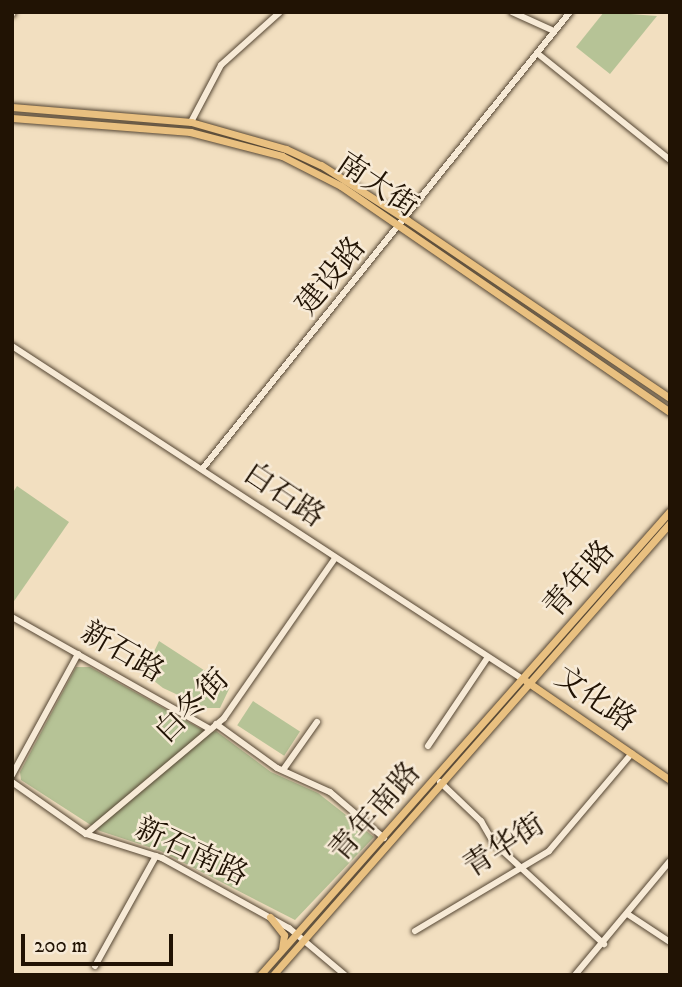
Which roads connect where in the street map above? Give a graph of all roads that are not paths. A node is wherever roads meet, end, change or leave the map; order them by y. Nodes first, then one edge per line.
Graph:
1 (280, 12) edge
2 (512, 12) edge
3 (570, 12) edge
4 (554, 31) junction
5 (537, 53) junction
6 (12, 107) edge
7 (12, 118) edge
8 (191, 122) junction
9 (668, 157) edge
10 (407, 220) junction
11 (400, 228) junction
12 (12, 346) edge
13 (670, 398) edge
14 (670, 412) edge
15 (203, 468) junction
16 (670, 511) edge
17 (670, 523) edge
18 (335, 558) junction
19 (12, 617) edge
20 (78, 654) junction
21 (488, 657) junction
22 (526, 681) junction
23 (317, 722) dead end
24 (213, 726) junction
25 (428, 746) dead end
26 (632, 753) junction
27 (283, 770) junction
28 (12, 775) edge
29 (670, 780) edge
30 (12, 782) edge
31 (440, 782) junction
32 (86, 834) junction
33 (384, 838) junction
34 (156, 856) junction
35 (670, 861) edge
36 (521, 867) junction
37 (629, 915) junction
38 (270, 917) junction
39 (415, 931) dead end
40 (301, 937) junction
41 (670, 942) edge
42 (604, 944) junction
43 (279, 954) junction
44 (95, 966) dead end
45 (260, 975) edge
46 (273, 975) edge
47 (345, 975) edge
48 (575, 975) edge

1 - 8 street
2 - 4 street
3 - 4 street, 建设路
4 - 5 street, 建设路
5 - 9 street
5 - 10 street, 建设路
6 - 8 main road, 南大街
7 - 11 main road, 南大街
8 - 10 main road, 南大街
10 - 11 street, 建设路
10 - 13 main road, 南大街
11 - 14 main road, 南大街
11 - 15 street, 建设路
12 - 15 street, 白石路
15 - 18 street, 白石路
16 - 22 main road, 青年路
17 - 22 main road, 青年路
18 - 21 street, 白石路
18 - 24 street, 白冬街
19 - 20 street, 新石路
20 - 24 street, 新石路
20 - 28 street
21 - 22 street, 白石路
21 - 25 street
22 - 26 main road, 文化路
22 - 31 main road, 青年南路
22 - 33 main road, 青年南路
23 - 27 street
24 - 27 street, 新石路
24 - 32 street, 白冬街
26 - 29 main road, 文化路
26 - 36 street, 青华街
27 - 33 street, 新石路
30 - 32 street, 新石南路
31 - 36 street
31 - 40 main road, 青年南路
32 - 34 street, 新石南路
33 - 40 main road, 青年南路
34 - 38 street, 新石南路
34 - 44 street
35 - 37 street
36 - 39 street, 青华街
36 - 42 street
37 - 41 street
37 - 42 street
38 - 40 street, 新石南路
38 - 43 main road
40 - 43 main road, 青年南路
40 - 46 main road, 青年南路
40 - 47 street, 新石南路
42 - 48 street
43 - 45 main road, 青年南路

